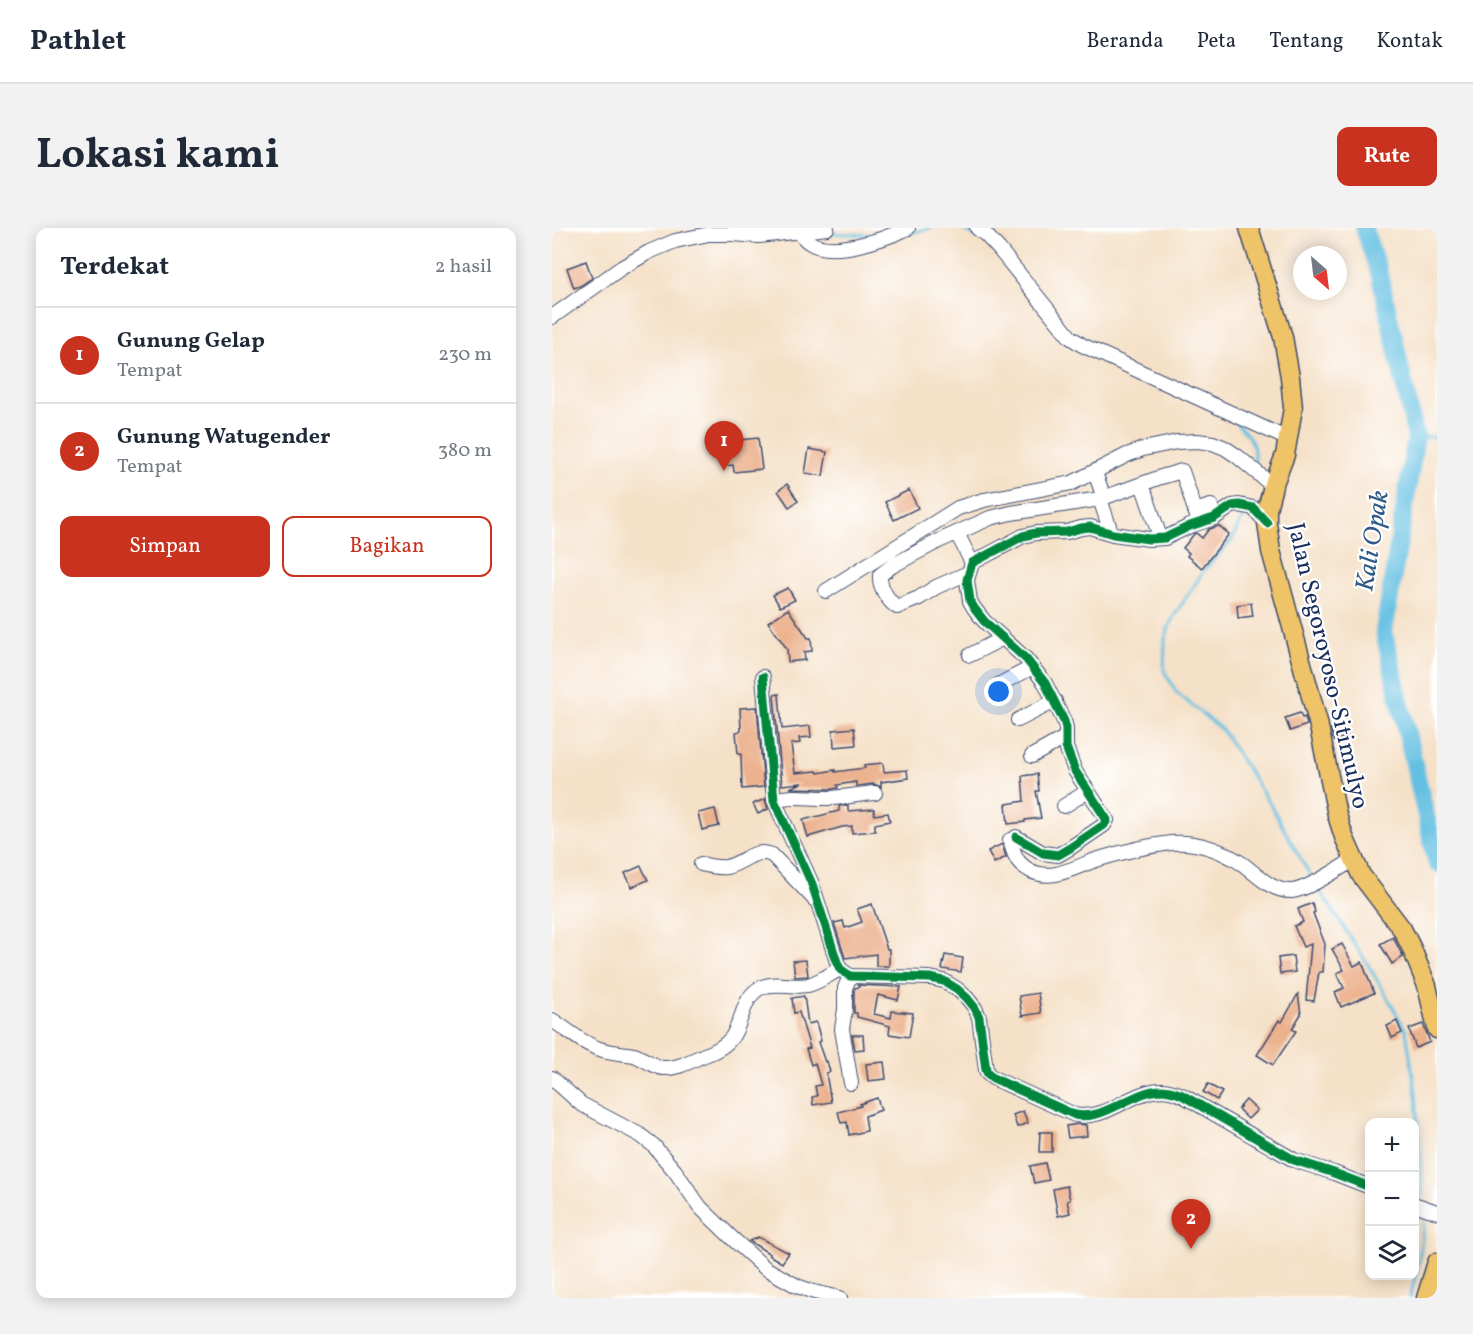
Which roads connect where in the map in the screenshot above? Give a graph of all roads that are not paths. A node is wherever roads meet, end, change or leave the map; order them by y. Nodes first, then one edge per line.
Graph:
1 (827, 228) edge
2 (908, 228) edge
3 (977, 228) edge
4 (1249, 228) edge
5 (798, 232) junction
6 (552, 318) edge
7 (1288, 439) junction
8 (1097, 478) dead end
9 (1142, 484) junction
10 (1274, 486) junction
11 (1102, 499) junction
12 (1069, 505) junction
13 (1211, 506) dead end
14 (1267, 523) junction
15 (1109, 526) dead end
16 (1074, 530) junction
17 (1142, 531) dead end
18 (957, 534) junction
19 (970, 568) junction
20 (826, 591) dead end
21 (1003, 638) junction
22 (970, 656) dead end
23 (1033, 667) junction
24 (763, 677) dead end
25 (998, 685) dead end
26 (1054, 700) junction
27 (1018, 720) dead end
28 (1066, 737) junction
29 (1032, 756) dead end
30 (1088, 791) junction
31 (875, 793) dead end
32 (774, 800) junction
33 (1064, 806) dead end
34 (1353, 860) junction
35 (700, 864) dead end
36 (818, 904) junction
37 (845, 972) junction
38 (552, 1020) edge
39 (1437, 1029) edge
40 (552, 1078) edge
41 (851, 1083) dead end
42 (1365, 1184) edge
43 (1419, 1206) edge
44 (1437, 1212) edge
45 (1437, 1262) edge
46 (840, 1298) edge
47 (1426, 1298) edge

1 - 5 street
2 - 5 street
3 - 7 street
4 - 7 main road, Jalan Segoroyoso-Sitimulyo
5 - 6 street
7 - 10 main road, Jalan Segoroyoso-Sitimulyo
8 - 11 street
9 - 11 street
9 - 13 street
9 - 17 street
10 - 14 main road, Jalan Segoroyoso-Sitimulyo
10 - 20 street
11 - 12 street
11 - 15 street
12 - 16 street
12 - 18 street
14 - 16 street
14 - 34 main road, Jalan Segoroyoso-Sitimulyo
16 - 19 street
18 - 19 street
18 - 19 street
19 - 21 street
21 - 22 street
21 - 23 street
23 - 25 street
23 - 26 street
24 - 32 street
26 - 27 street
26 - 28 street
28 - 29 street
28 - 30 street
30 - 33 street
30 - 34 street
31 - 32 street
32 - 36 street
34 - 39 main road, Jalan Segoroyoso-Sitimulyo
35 - 36 street
36 - 37 street
37 - 38 street
37 - 41 street
37 - 42 street
40 - 46 street
43 - 44 street
45 - 47 main road

